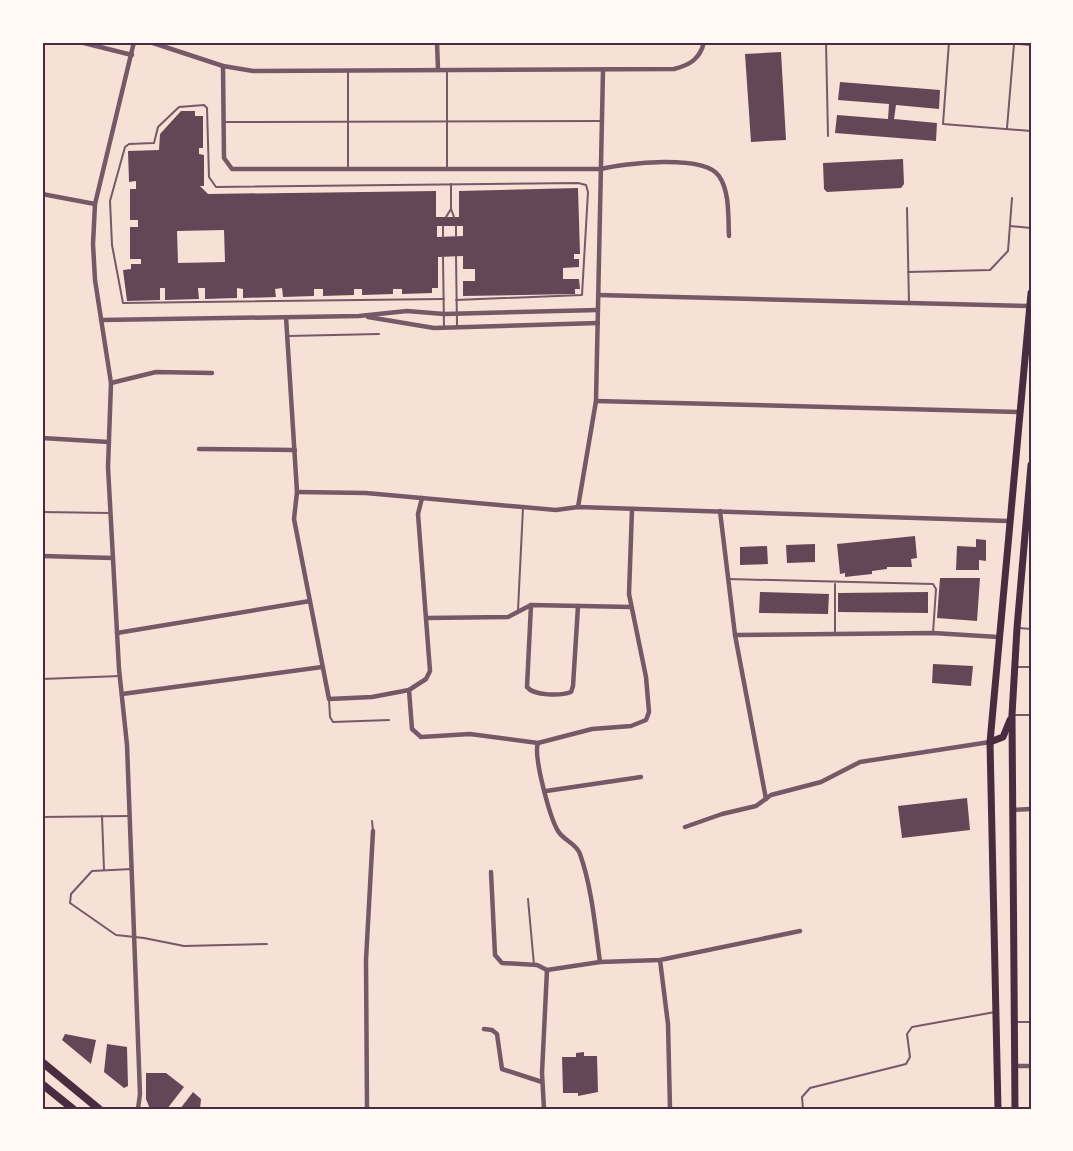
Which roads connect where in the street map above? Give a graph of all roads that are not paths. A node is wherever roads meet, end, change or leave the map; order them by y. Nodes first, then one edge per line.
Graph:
1 (80, 42) edge
2 (134, 42) edge
3 (150, 42) edge
4 (437, 42) edge
5 (704, 42) edge
6 (826, 42) edge
7 (949, 42) edge
8 (994, 42) edge
9 (1014, 44) junction
10 (1031, 45) edge
11 (132, 55) junction
12 (223, 66) junction
13 (438, 70) junction
14 (447, 70) junction
15 (603, 70) junction
16 (348, 71) junction
17 (447, 121) junction
18 (602, 121) junction
19 (224, 122) junction
20 (348, 122) junction
21 (1006, 129) junction
22 (1031, 131) edge
23 (828, 136) dead end
24 (447, 169) junction
25 (601, 169) junction
26 (348, 170) junction
27 (451, 184) junction
28 (42, 194) edge
29 (1012, 198) dead end
30 (95, 204) junction
31 (907, 208) dead end
32 (451, 209) junction
33 (446, 217) dead end
34 (454, 217) dead end
35 (443, 226) dead end
36 (456, 226) dead end
37 (1010, 226) junction
38 (1031, 228) edge
39 (443, 236) dead end
40 (456, 236) dead end
41 (729, 236) dead end
42 (443, 256) dead end
43 (456, 256) dead end
44 (908, 272) junction
45 (1031, 293) edge
46 (598, 295) junction
47 (444, 299) junction
48 (456, 300) junction
49 (909, 303) junction
50 (1030, 306) edge
51 (598, 310) junction
52 (444, 314) junction
53 (456, 314) junction
54 (359, 316) junction
55 (286, 317) junction
56 (100, 320) junction
57 (598, 323) junction
58 (444, 327) junction
59 (457, 327) junction
60 (380, 334) dead end
61 (288, 336) junction
62 (212, 373) dead end
63 (111, 383) junction
64 (596, 401) junction
65 (1021, 412) junction
66 (42, 438) edge
67 (109, 442) junction
68 (199, 450) dead end
69 (295, 450) junction
70 (1031, 465) edge
71 (297, 492) junction
72 (422, 498) junction
73 (578, 507) junction
74 (523, 508) junction
75 (632, 508) junction
76 (720, 511) junction
77 (42, 512) edge
78 (110, 513) junction
79 (1008, 521) junction
80 (1028, 529) edge
81 (42, 556) edge
82 (113, 558) junction
83 (728, 579) junction
84 (835, 584) junction
85 (310, 602) junction
86 (531, 605) junction
87 (578, 606) junction
88 (631, 607) junction
89 (519, 611) junction
90 (426, 618) junction
91 (1017, 628) junction
92 (1031, 629) edge
93 (117, 633) junction
94 (933, 633) junction
95 (835, 634) junction
96 (735, 635) junction
97 (998, 637) junction
98 (322, 667) junction
99 (1014, 667) junction
100 (1031, 667) edge
101 (120, 676) junction
102 (42, 679) edge
103 (409, 690) junction
104 (122, 694) junction
105 (329, 699) junction
106 (1012, 715) junction
107 (1031, 715) edge
108 (389, 720) dead end
109 (990, 742) junction
110 (538, 743) junction
111 (641, 777) dead end
112 (546, 791) junction
113 (766, 799) junction
114 (1031, 809) edge
115 (1011, 810) junction
116 (102, 816) junction
117 (130, 816) junction
118 (42, 817) edge
119 (372, 821) dead end
120 (685, 827) dead end
121 (373, 831) joint
122 (132, 869) junction
123 (104, 870) junction
124 (491, 872) dead end
125 (528, 898) dead end
126 (800, 931) dead end
127 (134, 937) junction
128 (267, 944) dead end
129 (660, 960) junction
130 (600, 962) junction
131 (534, 965) junction
132 (547, 969) junction
133 (998, 1011) junction
134 (1031, 1022) edge
135 (1014, 1023) junction
136 (484, 1029) dead end
137 (42, 1062) edge
138 (1014, 1066) junction
139 (1031, 1066) edge
140 (542, 1082) junction
141 (42, 1084) edge
142 (73, 1109) edge
143 (99, 1109) edge
144 (138, 1109) edge
145 (367, 1109) edge
146 (544, 1109) edge
147 (670, 1109) edge
148 (803, 1109) edge
149 (998, 1109) edge
150 (1015, 1109) edge

1 - 11 street
2 - 11 street
3 - 12 street
4 - 13 street
5 - 15 street
6 - 23 lane
7 - 21 lane
8 - 9 lane
9 - 10 lane
9 - 21 lane
11 - 30 street
12 - 16 street
12 - 19 street
13 - 14 street
13 - 16 street
14 - 15 street
14 - 17 lane
15 - 18 street
16 - 20 lane
17 - 18 lane
17 - 20 lane
17 - 24 lane
18 - 25 street
19 - 20 lane
19 - 26 street
20 - 26 lane
21 - 22 lane
24 - 25 street
24 - 26 street
25 - 41 street
25 - 46 street
27 - 32 lane
27 - 47 lane
27 - 48 lane
28 - 30 street
29 - 37 lane
30 - 56 street
31 - 44 lane
32 - 33 lane
32 - 34 lane
35 - 39 lane
36 - 40 lane
37 - 38 lane
37 - 44 lane
42 - 47 lane
43 - 48 lane
44 - 49 lane
45 - 50 main road
46 - 49 street
46 - 51 street
47 - 52 lane
48 - 53 lane
49 - 50 street
50 - 65 main road
51 - 53 street
51 - 57 street
52 - 53 street
52 - 54 street
52 - 58 lane
53 - 59 lane
54 - 55 street
54 - 58 street
55 - 56 street
55 - 61 street
56 - 63 street
57 - 59 street
57 - 64 street
58 - 59 street
60 - 61 lane
61 - 69 street
62 - 63 street
63 - 67 street
64 - 65 street
64 - 73 street
65 - 79 main road
66 - 67 street
67 - 78 street
68 - 69 street
69 - 71 street
70 - 80 main road
71 - 72 street
71 - 85 street
72 - 74 street
72 - 90 street
73 - 74 street
73 - 75 street
74 - 89 lane
75 - 76 street
75 - 88 street
76 - 79 street
76 - 83 street
77 - 78 lane
78 - 82 street
79 - 97 main road
80 - 91 main road
81 - 82 street
82 - 93 street
83 - 84 lane
83 - 96 street
84 - 94 lane
84 - 95 lane
85 - 93 street
85 - 98 street
86 - 87 street
86 - 87 street
86 - 89 street
87 - 88 street
88 - 110 street
89 - 90 street
90 - 103 street
91 - 92 lane
91 - 99 main road
93 - 101 street
94 - 95 street
94 - 97 street
95 - 96 street
96 - 113 street
97 - 109 main road
98 - 104 street
98 - 105 street
99 - 100 lane
99 - 106 main road
101 - 102 lane
101 - 104 street
103 - 105 street
103 - 110 street
104 - 117 street
105 - 108 lane
106 - 107 lane
106 - 109 main road
106 - 115 main road
109 - 113 street
109 - 133 main road
110 - 112 street
111 - 112 street
112 - 130 street
113 - 120 street
114 - 115 street
115 - 135 main road
116 - 117 lane
116 - 118 lane
116 - 123 lane
117 - 122 street
119 - 121 lane
121 - 145 street
122 - 123 lane
122 - 127 street
123 - 127 lane
124 - 131 street
125 - 131 lane
126 - 129 street
127 - 128 lane
127 - 144 street
129 - 130 street
129 - 147 street
130 - 132 street
131 - 132 street
132 - 140 street
133 - 148 lane
133 - 149 main road
134 - 135 lane
135 - 138 main road
136 - 140 street
137 - 143 highway
138 - 139 street
138 - 150 main road
140 - 146 street
141 - 142 highway

